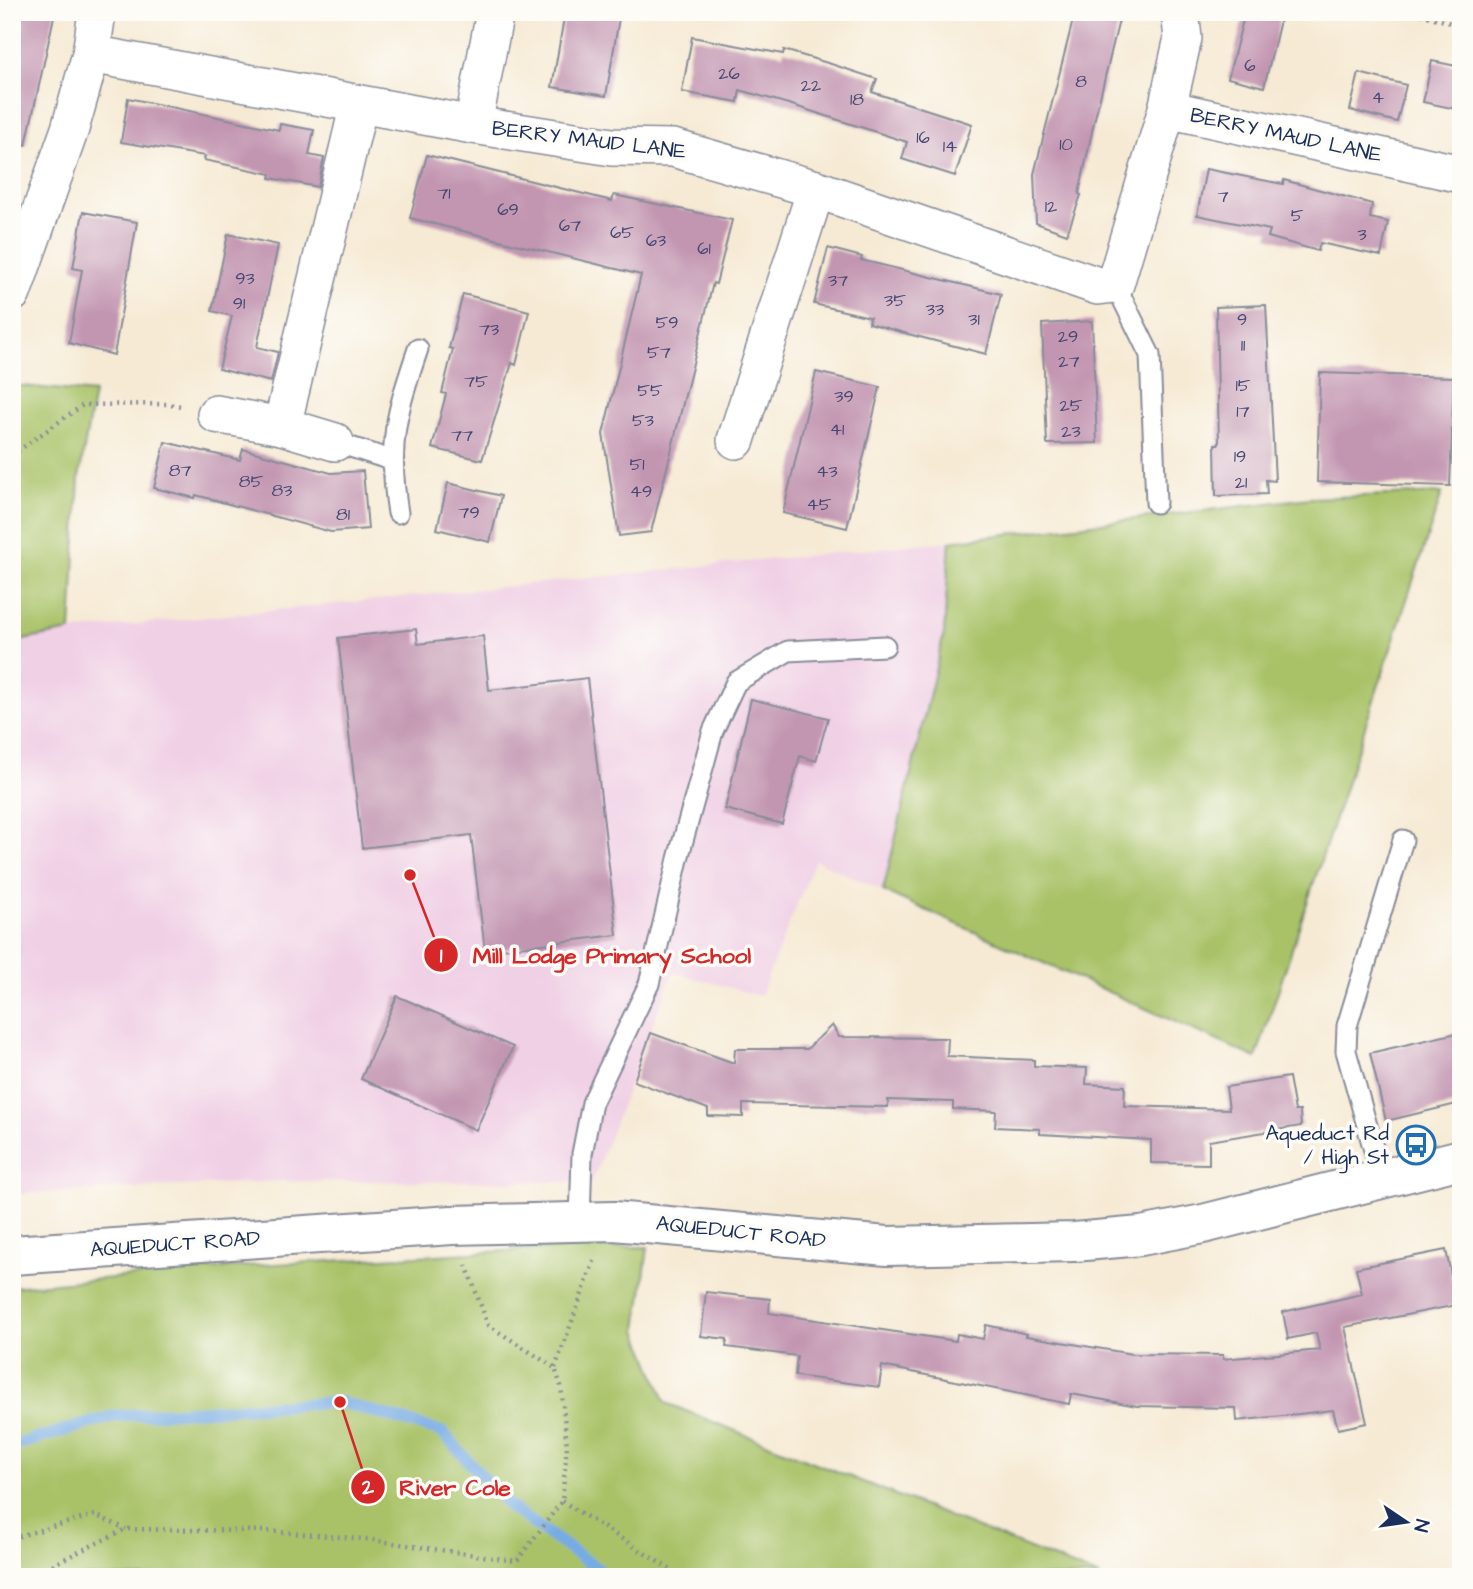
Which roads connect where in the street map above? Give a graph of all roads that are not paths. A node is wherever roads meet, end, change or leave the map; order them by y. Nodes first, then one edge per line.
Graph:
1 (97, 12) edge
2 (495, 12) edge
3 (1180, 12) edge
4 (91, 54) junction
5 (359, 104) junction
6 (1167, 109) junction
7 (473, 125) junction
8 (1461, 174) edge
9 (816, 189) junction
10 (1115, 284) junction
11 (12, 293) edge
12 (418, 349) dead end
13 (216, 414) road end
14 (282, 426) junction
15 (736, 440) dead end
16 (335, 442) joint
17 (391, 460) junction
18 (1156, 503) dead end
19 (398, 513) dead end
20 (885, 646) dead end
21 (1403, 840) dead end
22 (1461, 1159) edge
23 (1382, 1179) junction
24 (597, 1222) junction
25 (12, 1255) edge

1 - 4 street
2 - 7 street
3 - 6 street
4 - 5 street, BERRY MAUD LANE
4 - 11 street
5 - 7 street, BERRY MAUD LANE
5 - 14 street
6 - 8 street, BERRY MAUD LANE
6 - 10 street, BERRY MAUD LANE
7 - 9 street, BERRY MAUD LANE
9 - 10 street, BERRY MAUD LANE
9 - 15 street
10 - 18 lane
12 - 17 lane
13 - 14 street
14 - 16 street
16 - 17 lane
17 - 19 lane
20 - 24 lane
21 - 23 lane
22 - 23 street, AQUEDUCT ROAD
23 - 24 street, AQUEDUCT ROAD
24 - 25 street, AQUEDUCT ROAD

